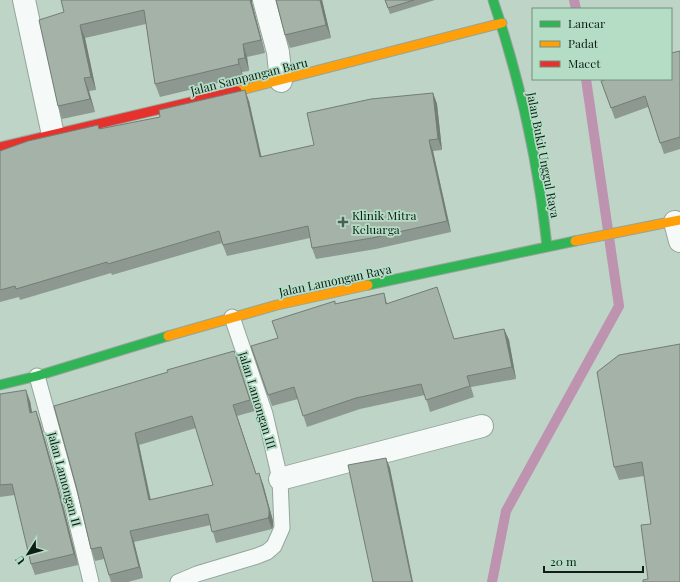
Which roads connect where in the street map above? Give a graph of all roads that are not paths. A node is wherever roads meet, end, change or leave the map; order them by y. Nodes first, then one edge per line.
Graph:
1 (24, 0) edge
2 (264, 0) edge
3 (494, 0) edge
4 (502, 23) junction
5 (281, 81) junction
6 (53, 135) junction
7 (0, 147) edge
8 (675, 227) edge
9 (547, 246) junction
10 (232, 317) junction
11 (38, 376) junction
12 (0, 385) edge
13 (482, 426) dead end
14 (280, 479) junction
15 (91, 582) edge
16 (178, 582) edge

1 - 6 street
2 - 5 street
3 - 4 street, Jalan Bukit Unggul Raya
4 - 5 street, Jalan Sampangan Baru
4 - 9 street, Jalan Bukit Unggul Raya
5 - 6 street, Jalan Sampangan Baru
6 - 7 street, Jalan Sampangan Baru
8 - 9 street, Jalan Lamongan Raya
9 - 10 street, Jalan Lamongan Raya
10 - 11 street, Jalan Lamongan Raya
10 - 14 lane, Jalan Lamongan III
11 - 12 street, Jalan Lamongan Raya
11 - 15 lane, Jalan Lamongan II
13 - 14 street
14 - 16 lane, Jalan Lamongan III

